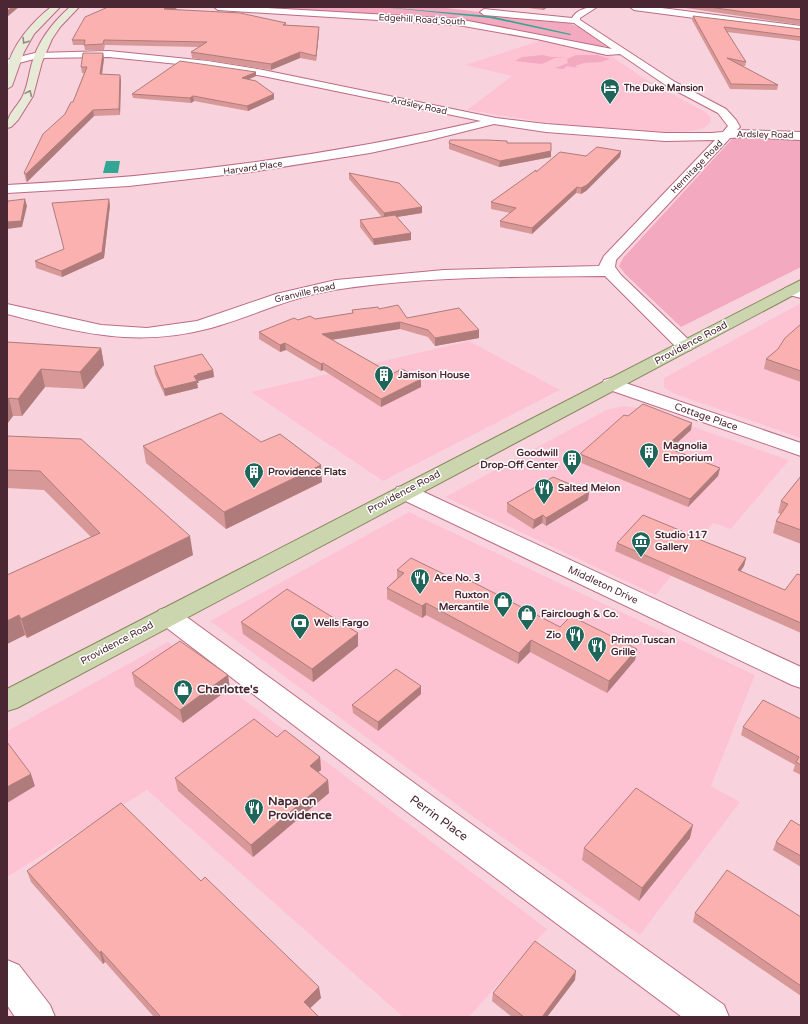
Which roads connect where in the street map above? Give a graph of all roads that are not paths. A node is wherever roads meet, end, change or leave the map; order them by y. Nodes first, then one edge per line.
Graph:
1 (56, 7) edge
2 (75, 7) edge
3 (218, 7) edge
4 (593, 7) edge
5 (634, 7) edge
6 (473, 10) dead end
7 (576, 21) junction
8 (37, 24) junction
9 (58, 24) junction
10 (801, 29) edge
11 (622, 52) junction
12 (39, 55) junction
13 (11, 59) edge
14 (7, 86) edge
15 (12, 112) edge
16 (496, 121) junction
17 (7, 126) edge
18 (727, 135) junction
19 (801, 136) edge
20 (7, 189) edge
21 (610, 271) junction
22 (798, 290) edge
23 (7, 309) edge
24 (685, 346) junction
25 (611, 384) junction
26 (801, 450) edge
27 (405, 492) junction
28 (168, 616) junction
29 (801, 678) edge
30 (7, 701) edge
31 (7, 977) edge
32 (37, 1017) edge
33 (711, 1017) edge

1 - 8 main road
2 - 9 main road
3 - 11 street, Edgehill Road South
4 - 7 street
5 - 10 street
6 - 7 street
7 - 11 street, Hermitage Road
8 - 9 main road
8 -> 13 main road
9 - 12 main road
11 - 18 street, Hermitage Road
12 - 13 street, Ardsley Road
15 -> 12 main road
12 - 16 street, Ardsley Road
13 - 14 main road
15 - 17 main road
16 - 18 street, Ardsley Road
16 - 20 street, Harvard Place
18 - 19 street, Ardsley Road
18 - 21 street, Hermitage Road
21 - 23 street, Granville Road
21 - 24 street
22 - 24 main road, Providence Road
24 - 25 main road, Providence Road
25 - 26 street, Cottage Place
25 - 27 main road, Providence Road
27 - 28 main road, Providence Road
27 - 29 street, Middleton Drive
28 - 30 main road, Providence Road
28 - 33 street, Perrin Place
31 - 32 street

